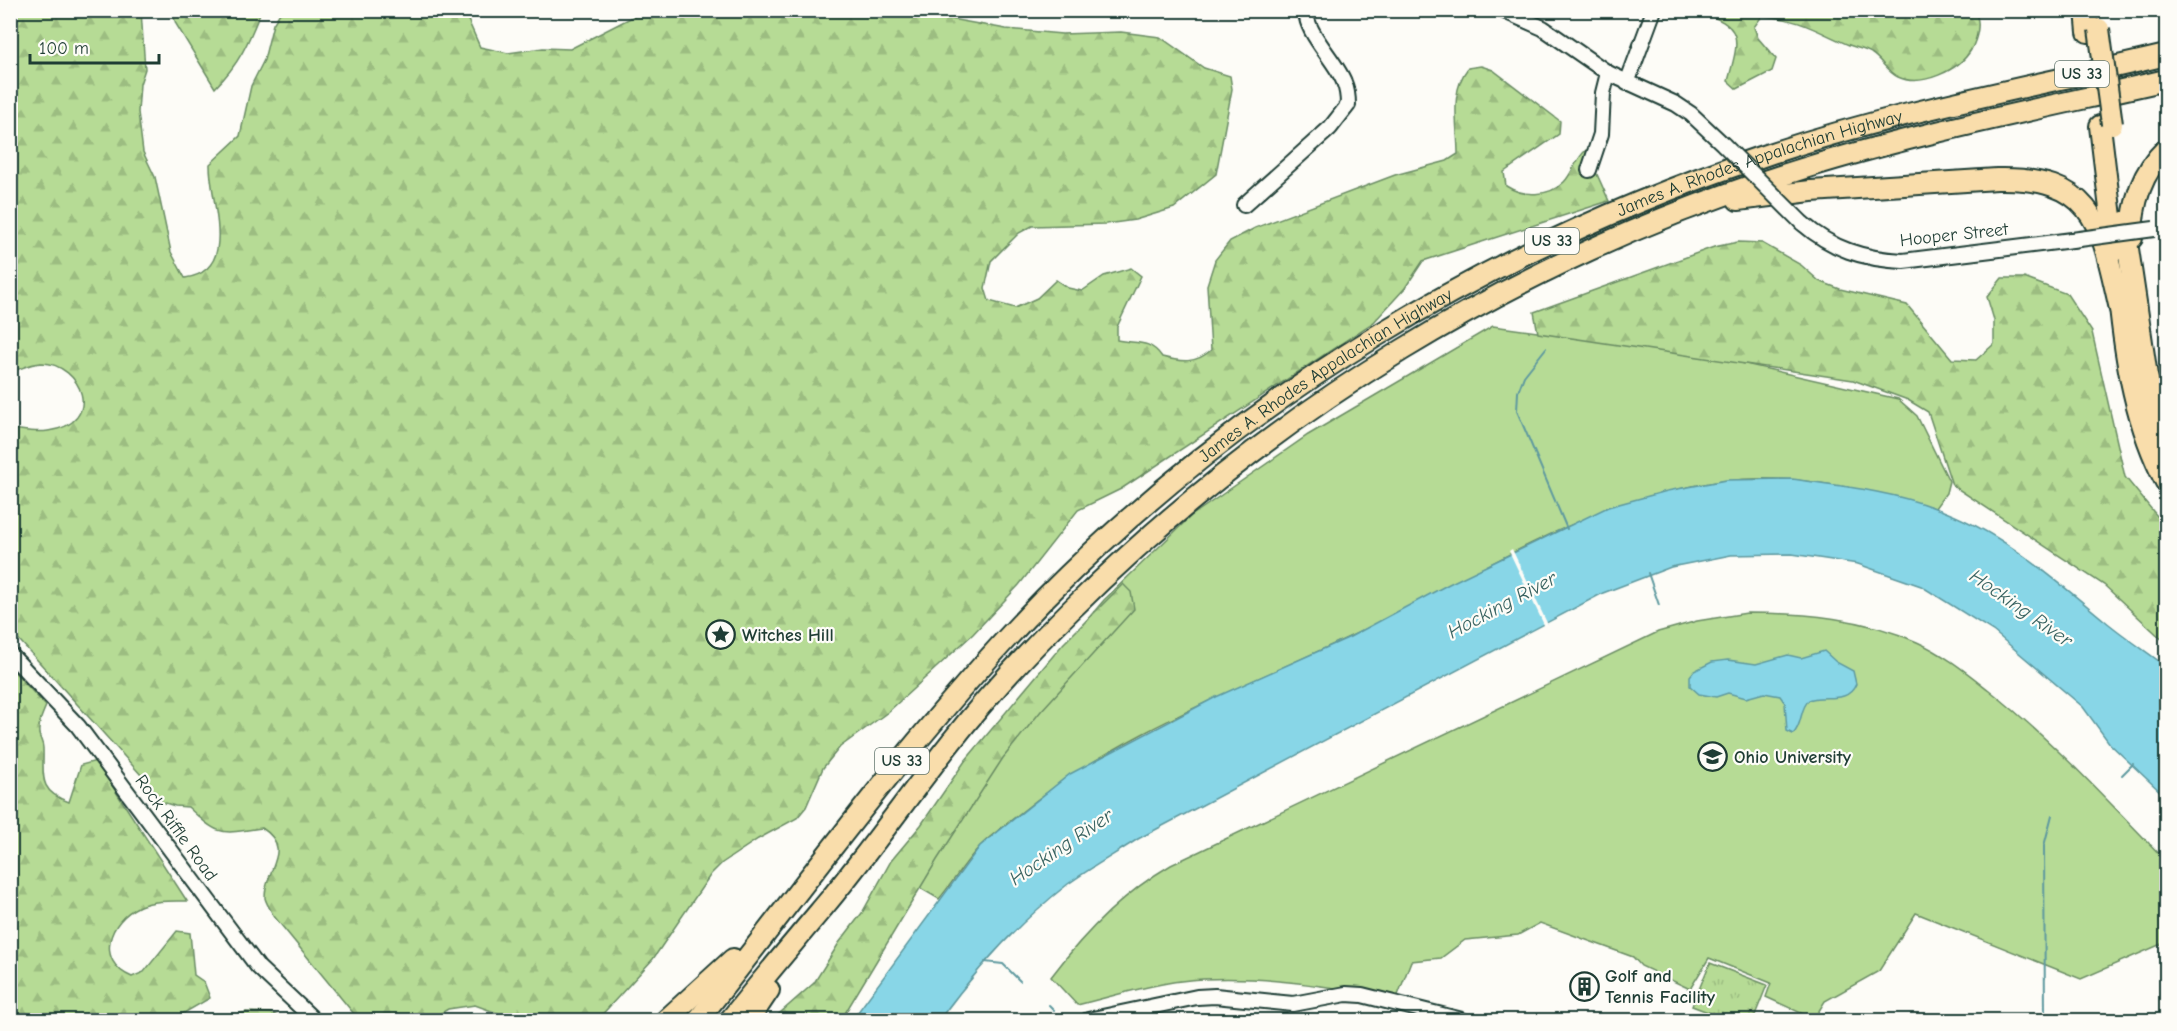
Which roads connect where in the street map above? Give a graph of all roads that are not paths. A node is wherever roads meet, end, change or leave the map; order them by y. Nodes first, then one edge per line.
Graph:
1 (1307, 10) edge
2 (1502, 10) edge
3 (1654, 10) edge
4 (2086, 10) edge
5 (2095, 24) edge
6 (2166, 46) edge
7 (2166, 55) edge
8 (2129, 64) junction
9 (1608, 73) junction
10 (2166, 80) edge
11 (1627, 83) junction
12 (2106, 125) junction
13 (2166, 149) edge
14 (1589, 170) dead end
15 (1244, 205) dead end
16 (1699, 205) junction
17 (2160, 229) edge
18 (2132, 268) junction
19 (2120, 309) junction
20 (2166, 444) edge
21 (2166, 482) edge
22 (10, 654) edge
23 (826, 904) junction
24 (780, 913) junction
25 (314, 1020) edge
26 (666, 1020) edge
27 (698, 1020) edge
28 (730, 1020) edge
29 (749, 1020) edge
30 (1088, 1020) edge
31 (1462, 1020) edge

1 - 15 street
2 - 9 street, Hooper Street
3 - 11 street
4 - 5 highway
5 - 12 highway, bridge
6 - 8 highway
7 - 8 highway, James A. Rhodes Appalachian Highway / US 33
8 - 24 highway, James A. Rhodes Appalachian Highway / US 33
9 - 11 street, Hooper Street
9 - 14 street
10 - 16 highway, James A. Rhodes Appalachian Highway / US 33
11 - 17 street, Hooper Street, bridge
12 - 18 highway
12 - 19 highway
13 - 18 highway
16 - 19 highway
16 - 23 highway, James A. Rhodes Appalachian Highway / US 33
18 - 20 highway
19 - 21 highway
22 - 25 street, Rock Riffle Road
23 - 28 highway, James A. Rhodes Appalachian Highway / US 33
23 - 29 highway
24 - 26 highway
24 - 27 highway, James A. Rhodes Appalachian Highway / US 33
30 - 31 street

